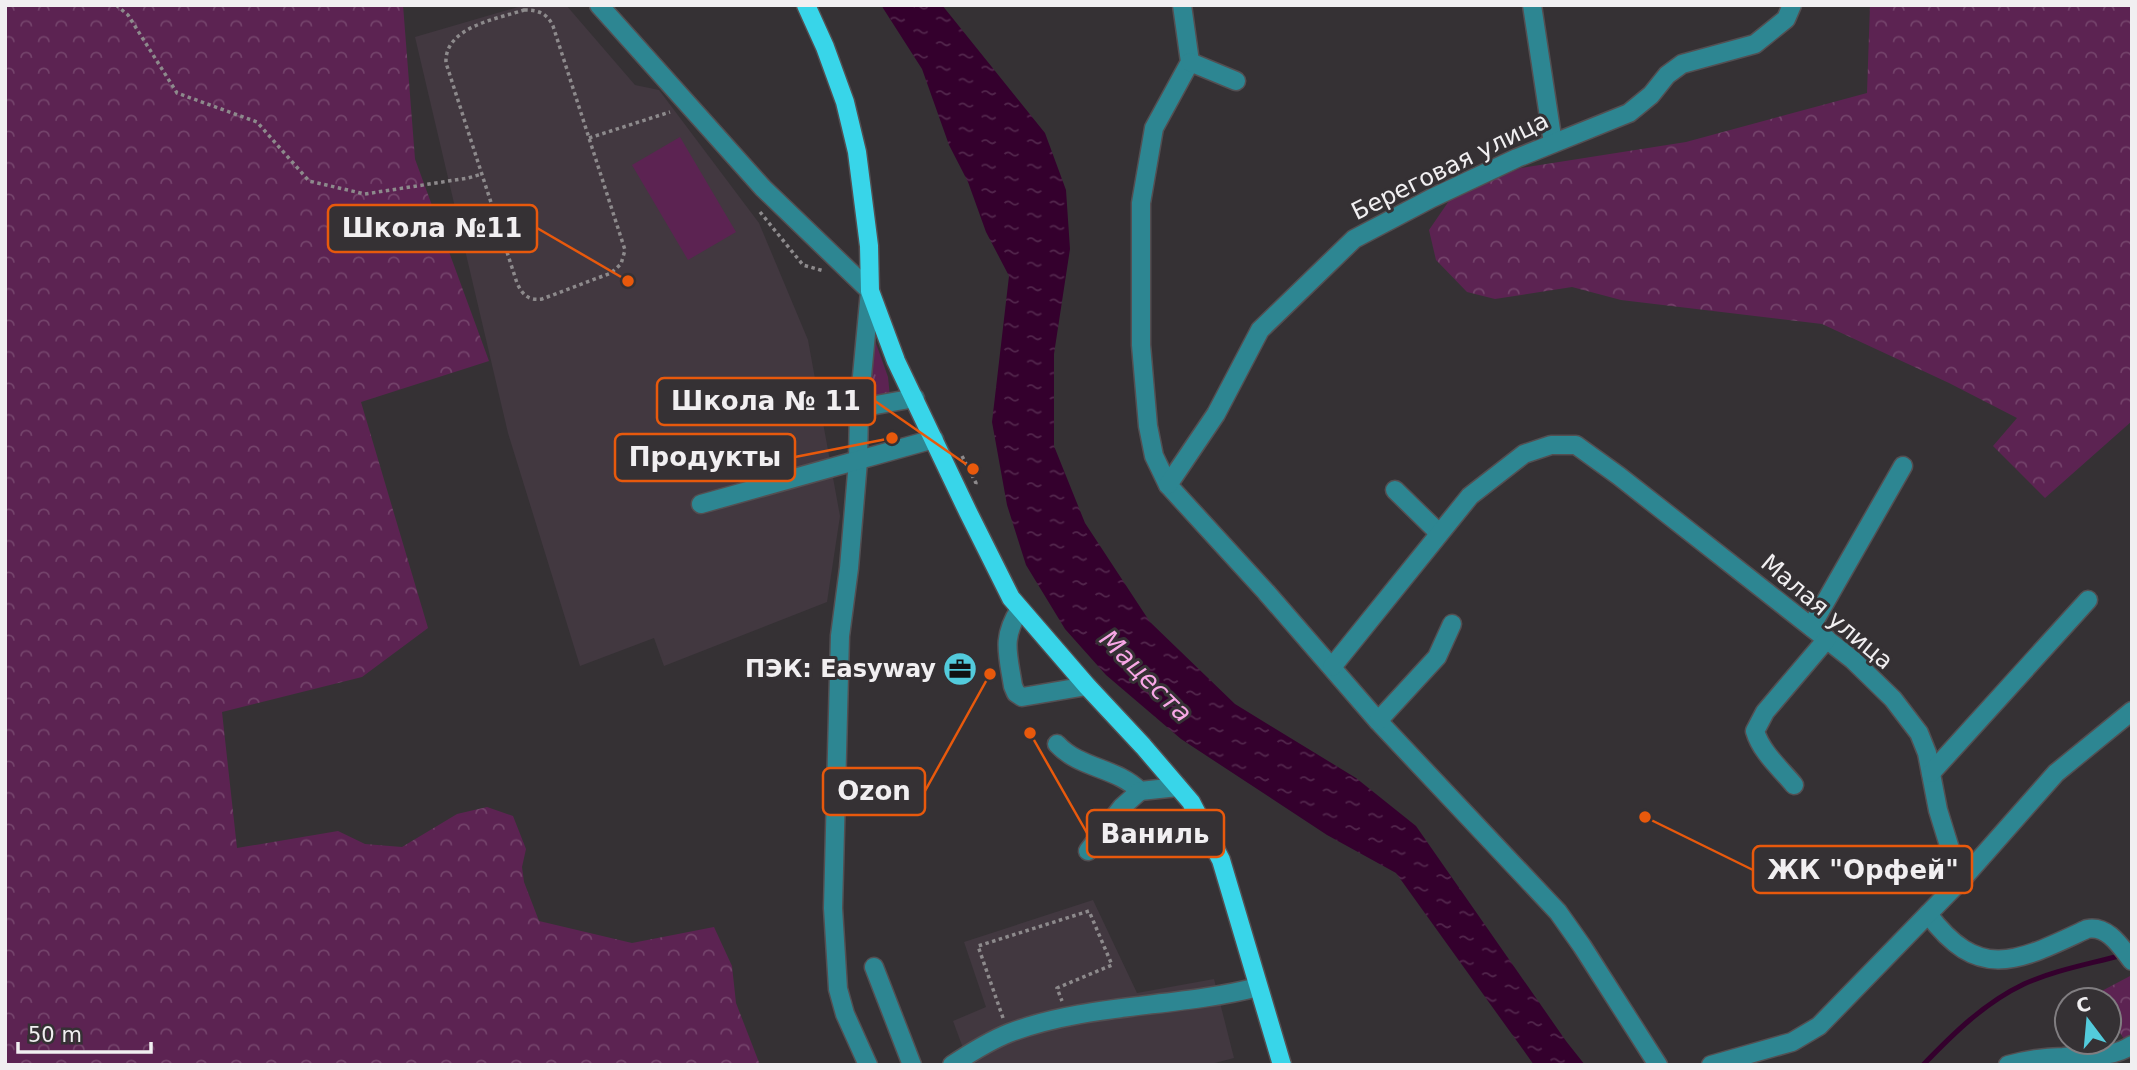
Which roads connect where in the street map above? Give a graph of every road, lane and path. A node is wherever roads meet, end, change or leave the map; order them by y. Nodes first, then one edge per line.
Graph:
1 (116, 5) edge
2 (599, 5) edge
3 (806, 5) edge
4 (1182, 5) edge
5 (1532, 5) edge
6 (1792, 5) edge
7 (1190, 62) junction
8 (1236, 81) dead end
9 (674, 110) dead end
10 (589, 138) junction
11 (1553, 143) junction
12 (482, 174) junction
13 (870, 291) junction
14 (915, 398) junction
15 (859, 408) junction
16 (934, 439) junction
17 (858, 461) junction
18 (1903, 466) dead end
19 (1168, 485) junction
20 (1395, 491) dead end
21 (701, 504) dead end
22 (1439, 533) junction
23 (2088, 600) dead end
24 (1020, 609) junction
25 (1452, 624) dead end
26 (1811, 627) junction
27 (1827, 639) junction
28 (1332, 667) junction
29 (1087, 686) junction
30 (2132, 711) edge
31 (1378, 720) junction
32 (1057, 744) dead end
33 (1931, 773) junction
34 (1794, 785) dead end
35 (1178, 787) junction
36 (1140, 791) junction
37 (1088, 851) dead end
38 (1965, 876) junction
39 (1928, 914) junction
40 (2132, 961) edge
41 (874, 967) dead end
42 (1258, 987) junction
43 (1068, 1017) junction
44 (1008, 1034) junction
45 (2132, 1045) edge
46 (2063, 1061) edge
47 (1724, 1063) edge
48 (869, 1065) edge
49 (912, 1065) edge
50 (952, 1065) edge
51 (1282, 1065) edge
52 (1658, 1065) edge
53 (2008, 1065) edge

1 - 12 path
2 - 13 street
3 - 13 main road
4 - 7 street
5 - 11 street
6 - 11 street, Береговая улица
7 - 8 street
7 - 19 street
9 - 10 path
10 - 12 path
10 - 12 path
11 - 19 street, Береговая улица
13 - 14 main road
13 - 15 street
14 - 15 street
14 - 16 main road
15 - 17 street
16 - 17 street
16 - 24 main road
17 - 21 street
17 - 48 street
18 - 26 street
19 - 28 street
20 - 22 street
22 - 26 street, Малая улица
22 - 28 street
23 - 33 street
24 - 29 main road
24 - 29 street
25 - 31 street
26 - 27 street, Малая улица
27 - 33 street, Малая улица
27 - 34 street
28 - 31 street
29 - 35 main road
30 - 38 street
31 - 52 street
32 - 36 street
33 - 38 street, Малая улица
35 - 36 street
35 - 42 main road
36 - 37 street
38 - 39 street
39 - 40 street
39 - 47 street
41 - 49 street
42 - 43 street
42 - 51 main road
43 - 44 street
43 - 44 path
44 - 50 street
45 - 46 street
46 - 53 street

